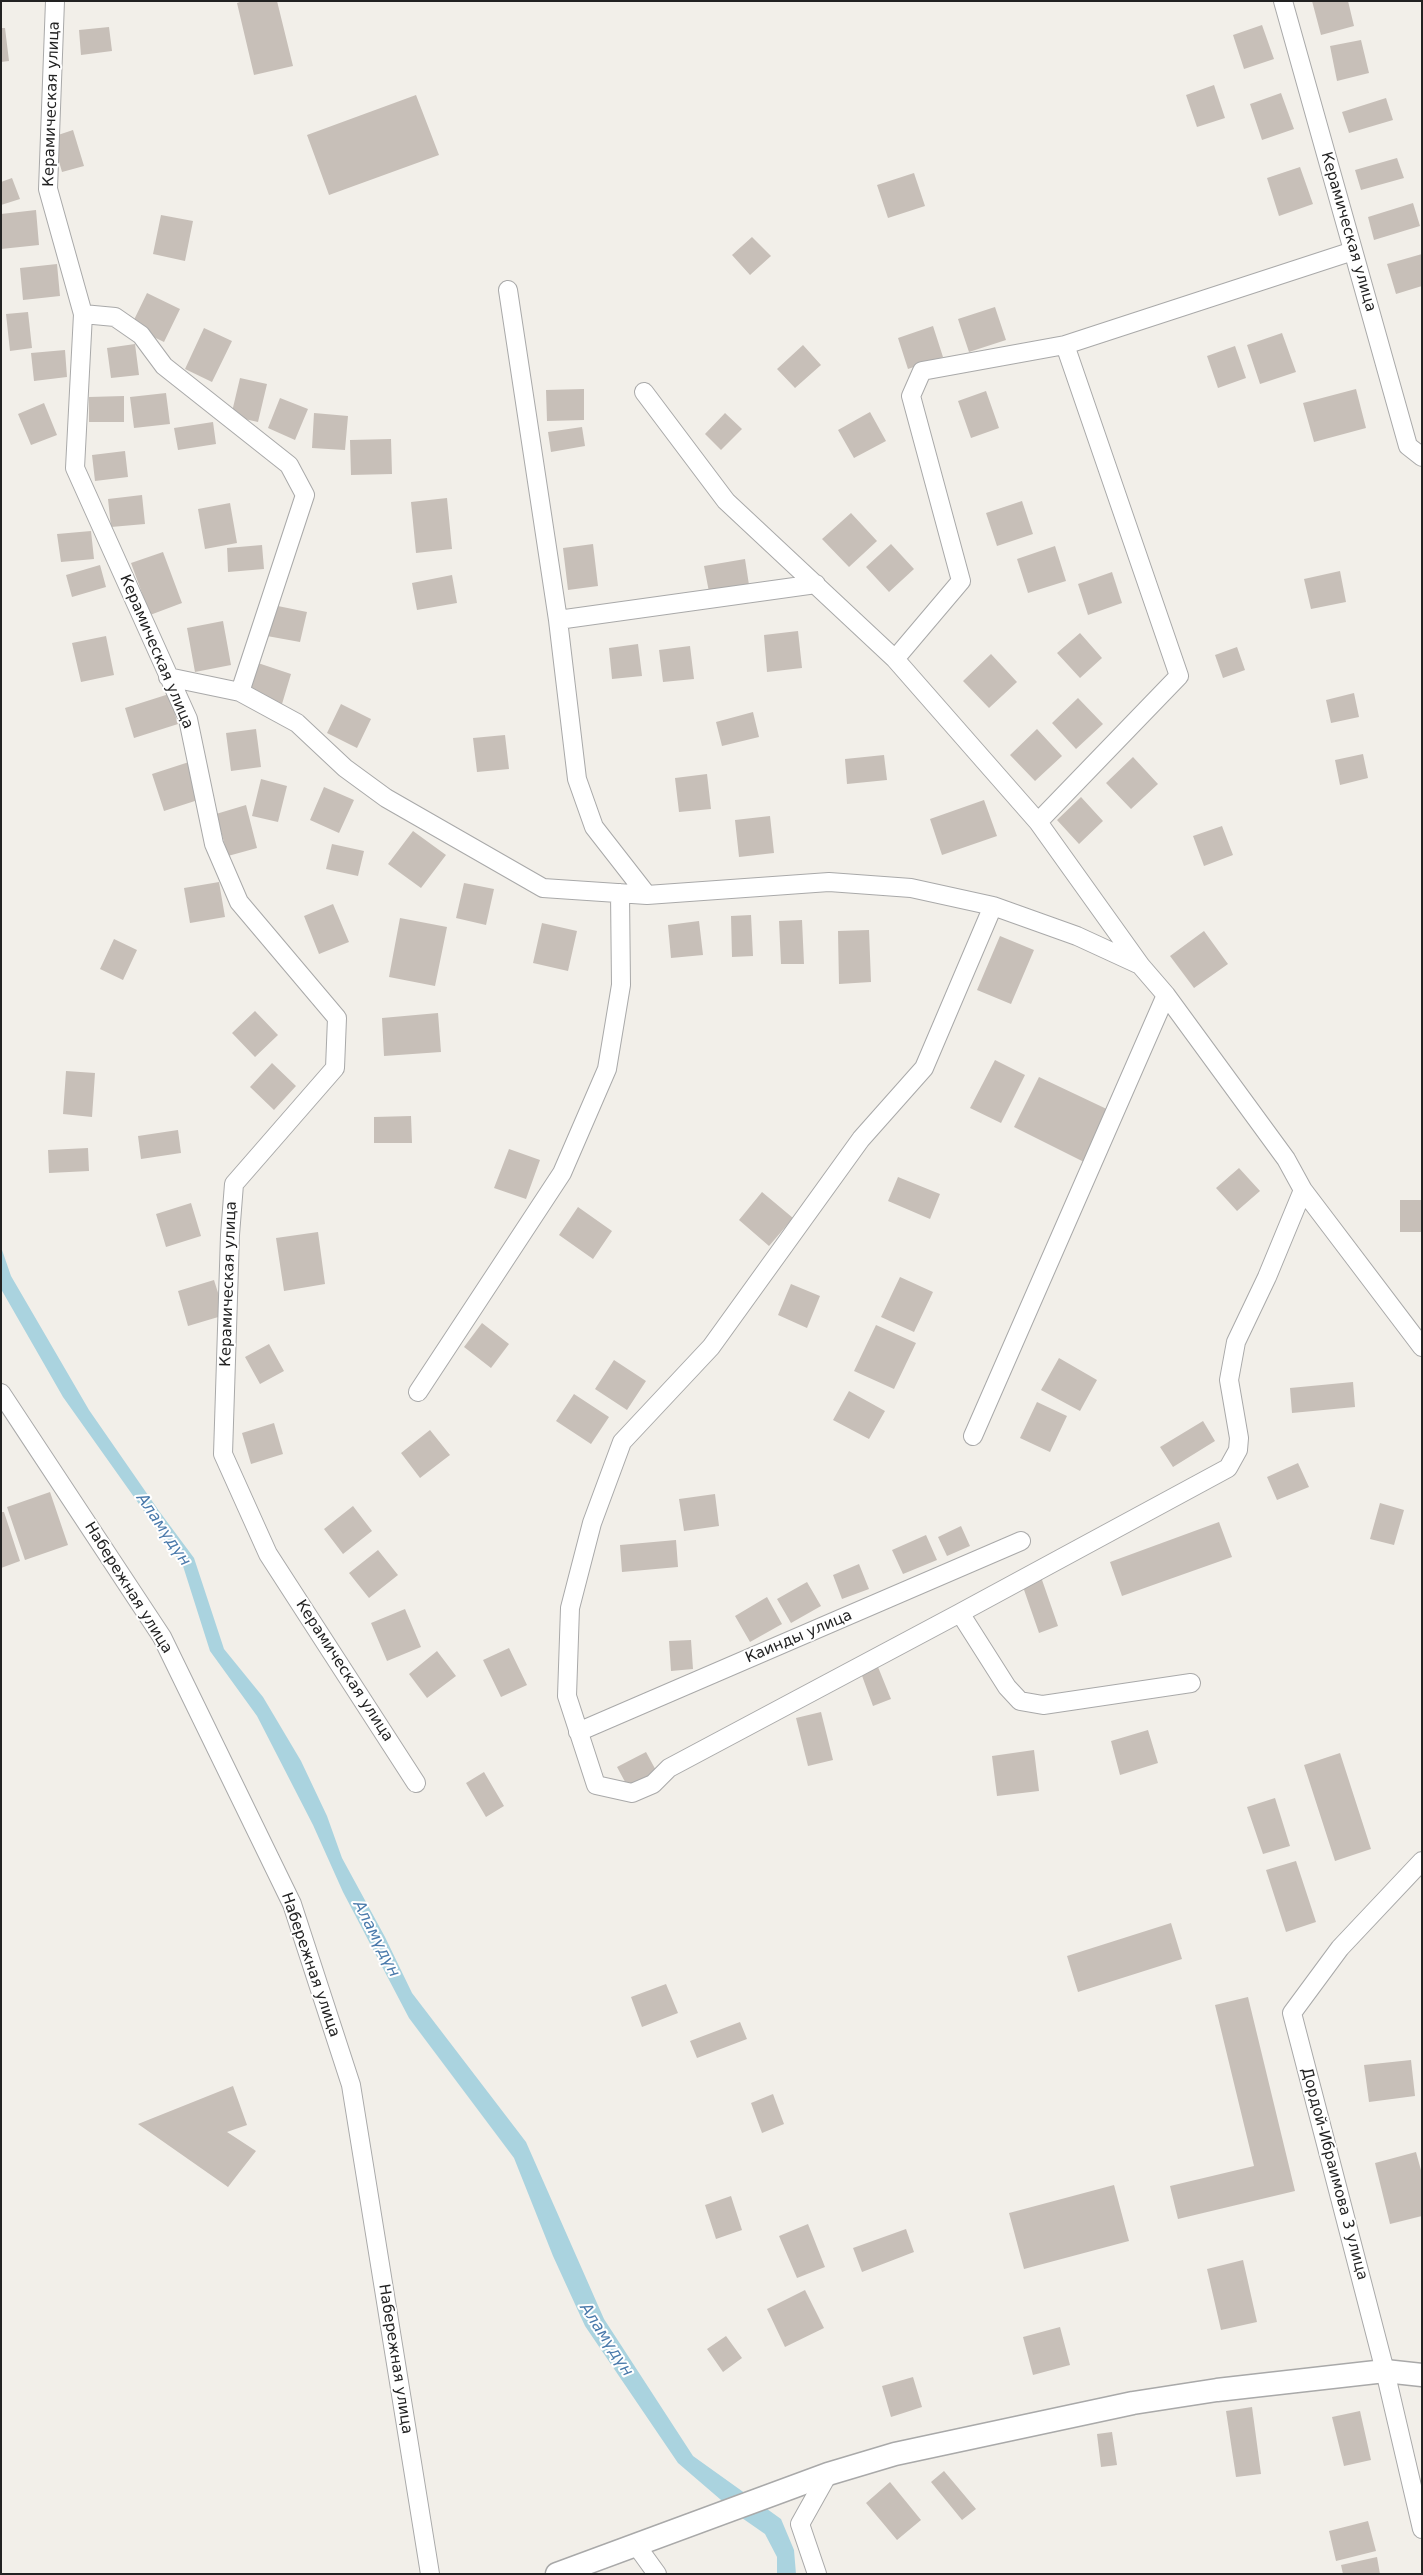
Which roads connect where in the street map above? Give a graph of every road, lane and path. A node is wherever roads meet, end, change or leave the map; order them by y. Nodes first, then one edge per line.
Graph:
1 (54, 1) edge
2 (1283, 1) edge
3 (1353, 251) junction
4 (508, 290) dead end
5 (83, 314) junction
6 (1065, 345) junction
7 (644, 392) dead end
8 (1422, 457) edge
9 (816, 584) junction
10 (558, 620) junction
11 (894, 659) junction
12 (168, 677) junction
13 (240, 692) junction
14 (1038, 822) junction
15 (620, 893) junction
16 (647, 895) junction
17 (993, 906) junction
18 (1141, 966) junction
19 (1166, 995) junction
20 (1303, 1190) junction
21 (1422, 1347) edge
22 (418, 1392) dead end
23 (1, 1393) edge
24 (973, 1436) dead end
25 (1021, 1541) dead end
26 (960, 1613) junction
27 (1191, 1683) dead end
28 (578, 1732) junction
29 (416, 1783) dead end
30 (1422, 1862) edge
31 (1385, 2371) junction
32 (1422, 2375) edge
33 (822, 2477) junction
34 (1422, 2529) edge
35 (636, 2545) junction
36 (430, 2574) edge
37 (557, 2574) edge
38 (657, 2574) edge
39 (817, 2574) edge

1 - 5 street, Керамическая улица
2 - 3 street, Керамическая улица
3 - 6 street
3 - 8 street, Керамическая улица
4 - 10 street
5 - 12 street, Керамическая улица
5 - 13 street
6 - 11 street
6 - 14 street
7 - 9 street
9 - 10 street
9 - 11 street
10 - 16 street
11 - 14 street
12 - 13 street
12 - 29 street, Керамическая улица
13 - 15 street
14 - 18 street
15 - 16 street
15 - 22 street
16 - 17 street
17 - 18 street
17 - 28 street
18 - 19 street
19 - 20 street
19 - 24 street
20 - 21 street
20 - 26 street
23 - 36 street, Набережная улица
25 - 28 street, Каинды улица
26 - 27 street
26 - 28 street
30 - 31 street, Дордой-Ибраимова 3 улица
31 - 32 street
31 - 33 street
31 - 34 street, Дордой-Ибраимова 3 улица
33 - 35 street
33 - 39 street
35 - 37 street
35 - 38 street

